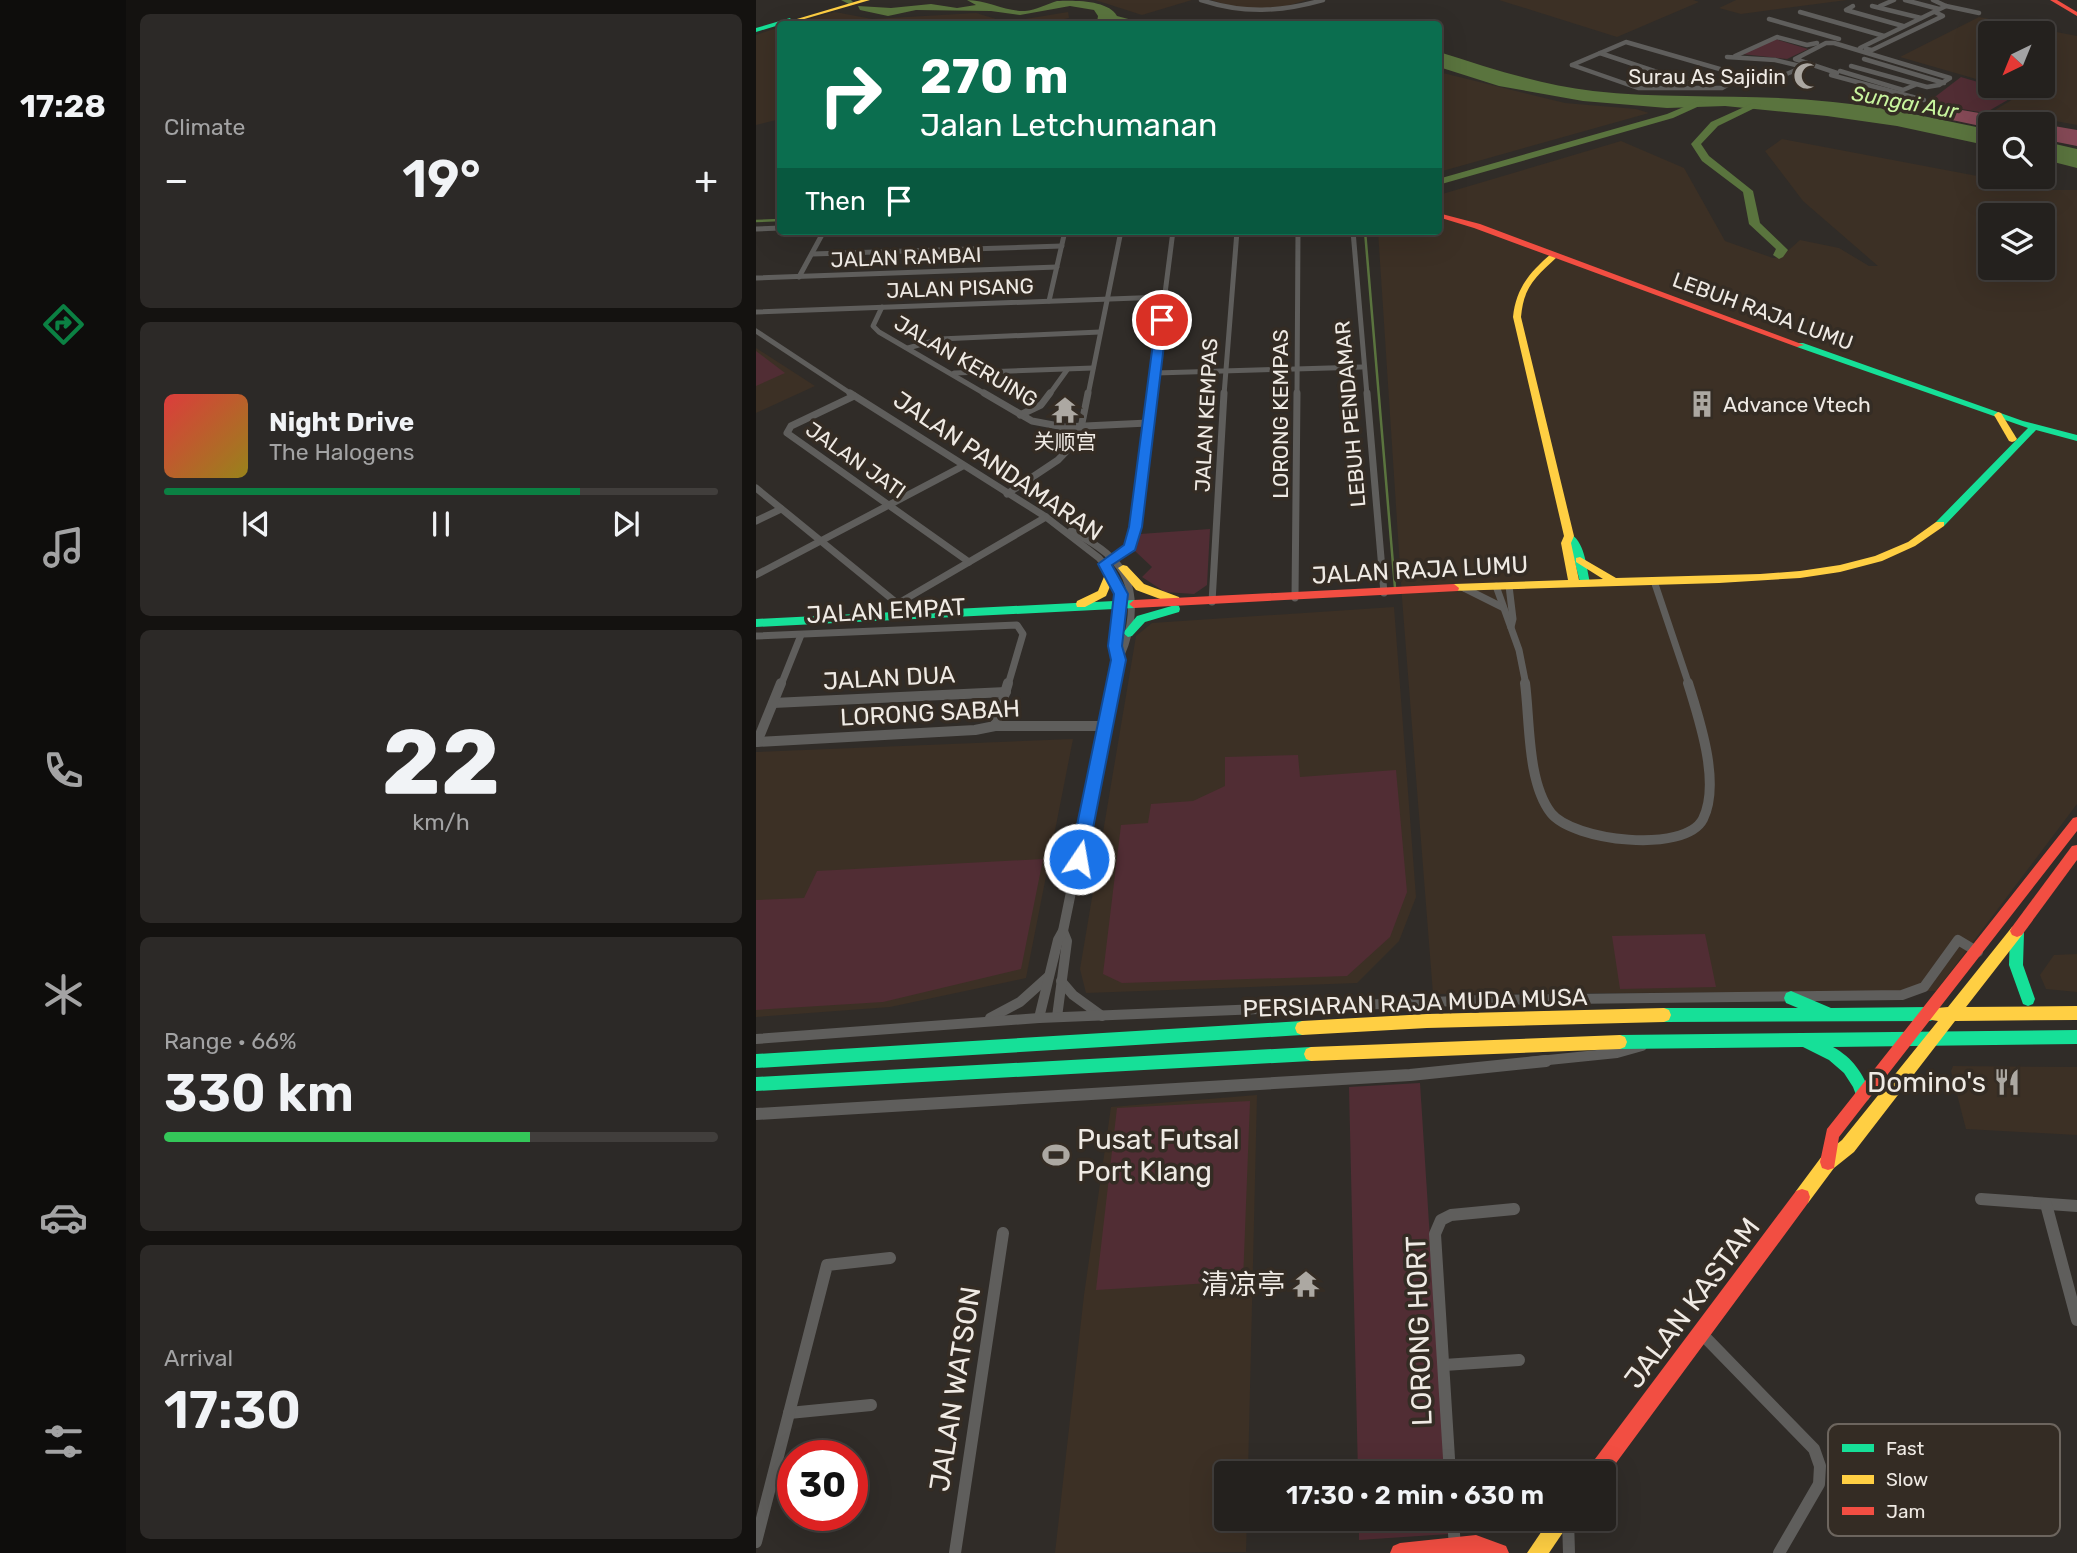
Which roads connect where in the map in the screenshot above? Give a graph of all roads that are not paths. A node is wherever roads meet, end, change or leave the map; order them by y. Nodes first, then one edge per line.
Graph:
1 (867, 0) edge
2 (1201, 0) edge
3 (1323, 0) edge
4 (1894, 0) edge
5 (1905, 0) edge
6 (1933, 0) edge
7 (2053, 0) edge
8 (2061, 0) edge
9 (1853, 6) dead end
10 (1872, 6) dead end
11 (1880, 6) junction
12 (1946, 6) junction
13 (1937, 10) junction
14 (1800, 12) dead end
15 (2077, 12) edge
16 (1979, 13) dead end
17 (1922, 18) junction
18 (1769, 19) dead end
19 (790, 21) edge
20 (1903, 26) junction
21 (1884, 36) junction
22 (1831, 37) junction
23 (1861, 47) junction
24 (1600, 53) junction
25 (1874, 54) junction
26 (1864, 59) junction
27 (1851, 66) junction
28 (1803, 67) junction
29 (1836, 73) junction
30 (1744, 76) junction
31 (1944, 83) junction
32 (1915, 85) junction
33 (1705, 88) junction
34 (1924, 100) dead end
35 (1442, 216) edge
36 (756, 229) edge
37 (777, 229) edge
38 (822, 235) edge
39 (1064, 235) edge
40 (1120, 235) edge
41 (1172, 235) edge
42 (1237, 235) edge
43 (1298, 235) edge
44 (1353, 235) edge
45 (1062, 246) junction
46 (812, 254) junction
47 (1541, 261) junction
48 (1057, 267) junction
49 (799, 277) junction
50 (756, 278) edge
51 (1164, 297) junction
52 (1106, 299) junction
53 (1049, 301) junction
54 (882, 307) junction
55 (756, 312) edge
56 (756, 331) edge
57 (1100, 332) junction
58 (759, 337) edge
59 (908, 348) junction
60 (1362, 367) junction
61 (1093, 368) junction
62 (1295, 368) junction
63 (1067, 370) junction
64 (1225, 370) junction
65 (953, 373) junction
66 (1156, 373) junction
67 (855, 396) junction
68 (1020, 415) junction
69 (1998, 415) junction
70 (1148, 423) junction
71 (2020, 423) junction
72 (1080, 426) junction
73 (2034, 427) junction
74 (2071, 437) edge
75 (2014, 443) junction
76 (963, 466) junction
77 (756, 488) edge
78 (1007, 494) junction
79 (888, 505) junction
80 (781, 509) junction
81 (1046, 517) junction
82 (756, 521) edge
83 (820, 541) junction
84 (1575, 561) junction
85 (969, 562) junction
86 (1113, 566) junction
87 (756, 575) edge
88 (1616, 581) junction
89 (1654, 581) junction
90 (1579, 583) junction
91 (1543, 584) junction
92 (1502, 586) junction
93 (1464, 588) junction
94 (1384, 593) junction
95 (1295, 598) junction
96 (1205, 602) junction
97 (1127, 605) junction
98 (1067, 607) junction
99 (1502, 607) junction
100 (896, 610) junction
101 (756, 623) edge
102 (1017, 625) joint
103 (1510, 626) junction
104 (1128, 634) junction
105 (801, 635) junction
106 (756, 636) edge
107 (1118, 660) junction
108 (1006, 691) junction
109 (773, 703) junction
110 (995, 726) junction
111 (1107, 726) junction
112 (756, 742) edge
113 (2077, 822) edge
114 (2077, 850) edge
115 (1063, 931) junction
116 (2017, 932) junction
117 (1978, 951) junction
118 (1049, 976) junction
119 (1061, 981) junction
120 (1791, 998) junction
121 (2028, 999) dead end
122 (2077, 1013) edge
123 (1926, 1015) junction
124 (1952, 1015) junction
125 (1103, 1016) junction
126 (1835, 1016) junction
127 (1057, 1017) junction
128 (1039, 1018) junction
129 (986, 1021) junction
130 (2077, 1037) edge
131 (1907, 1038) junction
132 (1933, 1038) junction
133 (756, 1039) edge
134 (1802, 1039) junction
135 (1661, 1040) junction
136 (756, 1061) edge
137 (756, 1084) edge
138 (1863, 1095) junction
139 (756, 1114) edge
140 (1828, 1162) junction
141 (1980, 1199) dead end
142 (2046, 1204) junction
143 (2077, 1206) edge
144 (1514, 1209) dead end
145 (1003, 1233) dead end
146 (890, 1258) dead end
147 (2077, 1320) edge
148 (1701, 1333) junction
149 (1520, 1360) dead end
150 (1444, 1365) junction
151 (871, 1405) dead end
152 (789, 1413) junction
153 (1449, 1461) edge
154 (1606, 1461) edge
155 (1454, 1531) edge
156 (1553, 1531) edge
157 (1568, 1531) edge
158 (756, 1542) edge
159 (1455, 1548) junction
160 (955, 1553) edge
161 (1400, 1553) edge
162 (1499, 1553) edge
163 (1537, 1553) edge
164 (1569, 1553) edge
165 (1779, 1553) edge

1 - 19 street
2 - 3 street
4 - 11 street
5 - 13 street
6 - 12 street
7 - 15 street
8 - 15 street
9 - 20 street
10 - 11 street
11 - 17 street
12 - 13 street
12 - 16 street
13 - 17 street
13 - 23 street
14 - 21 street
17 - 20 street
18 - 22 street
20 - 21 street
21 - 23 street
22 - 23 street
22 - 28 street
23 - 25 street
23 - 29 street
24 - 30 street
24 - 33 street
24 - 33 street
25 - 26 street
25 - 31 street
26 - 27 street
26 - 31 street
27 - 29 street
27 - 32 street
28 - 29 street
28 - 30 street
29 - 32 street
29 - 34 street
30 - 33 street
31 - 32 street
35 - 47 street, LEBUH RAJA LUMU
36 - 37 street
38 - 46 street
39 - 45 street
40 - 52 street
41 - 51 street
42 - 64 street, JALAN KEMPAS
43 - 62 street, LORONG KEMPAS
44 - 60 street, LEBUH PENDAMAR
45 - 46 street
45 - 48 street
46 - 49 street
47 - 69 street, LEBUH RAJA LUMU
47 - 84 street
48 - 49 street, JALAN RAMBAI
48 - 53 street
49 - 50 street, JALAN RAMBAI
51 - 52 street, JALAN PISANG
51 - 66 street
52 - 53 street, JALAN PISANG
52 - 57 street
53 - 54 street, JALAN PISANG
54 - 55 street, JALAN PISANG
54 - 59 street, JALAN KERUING
56 - 58 street, JALAN PANDAMARAN
57 - 59 street
57 - 61 street
58 - 67 street, JALAN PANDAMARAN
59 - 65 street, JALAN KERUING
60 - 62 street
60 - 94 street, LEBUH PENDAMAR
61 - 63 street
61 - 72 street
62 - 64 street
62 - 95 street, LORONG KEMPAS
63 - 65 street
63 - 68 street
64 - 66 street
64 - 96 street, JALAN KEMPAS
65 - 68 street, JALAN KERUING
66 - 70 street
67 - 76 street, JALAN PANDAMARAN
67 - 79 street, JALAN JATI
68 - 72 street, JALAN KERUING
69 - 71 street, LEBUH RAJA LUMU
69 - 75 street
70 - 72 street, JALAN KERUING
70 - 86 street
71 - 73 street, LEBUH RAJA LUMU
71 - 75 street
72 - 78 street
73 - 74 street, LEBUH RAJA LUMU
73 - 75 street, JALAN RAJA LUMU
74 - 75 street
75 - 89 street, JALAN RAJA LUMU
76 - 78 street, JALAN PANDAMARAN
76 - 79 street
77 - 80 street
78 - 81 street, JALAN PANDAMARAN
79 - 83 street
79 - 85 street, JALAN JATI
80 - 82 street
80 - 83 street
81 - 85 street
81 - 86 street, JALAN PANDAMARAN
83 - 87 street
83 - 100 street
84 - 88 street
84 - 90 street
84 - 91 street
85 - 100 street
86 - 96 street
86 - 97 street, JALAN PANDAMARAN
86 - 97 street
86 - 98 street
88 - 89 street, JALAN RAJA LUMU
88 - 90 street, JALAN RAJA LUMU
89 - 103 street
90 - 91 street, JALAN RAJA LUMU
91 - 92 street, JALAN RAJA LUMU
92 - 93 street, JALAN RAJA LUMU
92 - 99 street
92 - 103 street
93 - 94 street, JALAN RAJA LUMU
93 - 99 street
94 - 95 street, JALAN RAJA LUMU
95 - 96 street, JALAN RAJA LUMU
96 - 97 street, JALAN RAJA LUMU
96 - 104 street
97 - 98 street, JALAN RAJA LUMU
97 - 104 street
97 - 107 street, JALAN PANDAMARAN
98 - 100 street, JALAN RAJA LUMU
99 - 103 street
100 - 101 street, JALAN RAJA LUMU
102 - 105 street, JALAN EMPAT
102 - 108 street
104 - 107 street
105 - 106 street, JALAN EMPAT
105 - 109 street
107 - 111 street, JALAN PANDAMARAN
108 - 109 street, JALAN DUA
108 - 110 street
109 - 112 street
110 - 111 street, LORONG SABAH
110 - 112 street, LORONG SABAH
111 - 115 street, JALAN PANDAMARAN
113 - 117 street, JALAN KASTAM
114 - 116 street, JALAN KASTAM
115 - 118 street, JALAN PANDAMARAN
115 - 119 street
116 - 121 street
116 - 124 street, JALAN KASTAM
117 - 120 street
117 - 123 street, JALAN KASTAM
118 - 128 street, JALAN PANDAMARAN
118 - 129 street
119 - 125 street
119 - 127 street
120 - 125 street
120 - 126 street
122 - 124 street, PERSIARAN RAJA MUDA MUSA
123 - 124 street, PERSIARAN RAJA MUDA MUSA
123 - 126 street, PERSIARAN RAJA MUDA MUSA
123 - 131 street, JALAN KASTAM
124 - 132 street, JALAN KASTAM
125 - 127 street
126 - 136 street, PERSIARAN RAJA MUDA MUSA
127 - 128 street
128 - 129 street
129 - 133 street
130 - 132 street, PERSIARAN RAJA MUDA MUSA
131 - 132 street, PERSIARAN RAJA MUDA MUSA
131 - 134 street, PERSIARAN RAJA MUDA MUSA
131 - 138 street, JALAN KASTAM
132 - 140 street, JALAN KASTAM
134 - 135 street, PERSIARAN RAJA MUDA MUSA
134 - 138 street
135 - 137 street, PERSIARAN RAJA MUDA MUSA
135 - 139 street
138 - 140 street, JALAN KASTAM
140 - 148 street, JALAN KASTAM
141 - 142 street
142 - 143 street
142 - 147 street
144 - 150 street, LORONG HORT
145 - 160 street, JALAN WATSON
146 - 152 street
148 - 154 street, JALAN KASTAM
148 - 165 street
149 - 150 street
150 - 153 street, LORONG HORT
151 - 152 street
152 - 158 street
155 - 159 street
156 - 163 street
157 - 164 street
159 - 161 street
159 - 162 street

